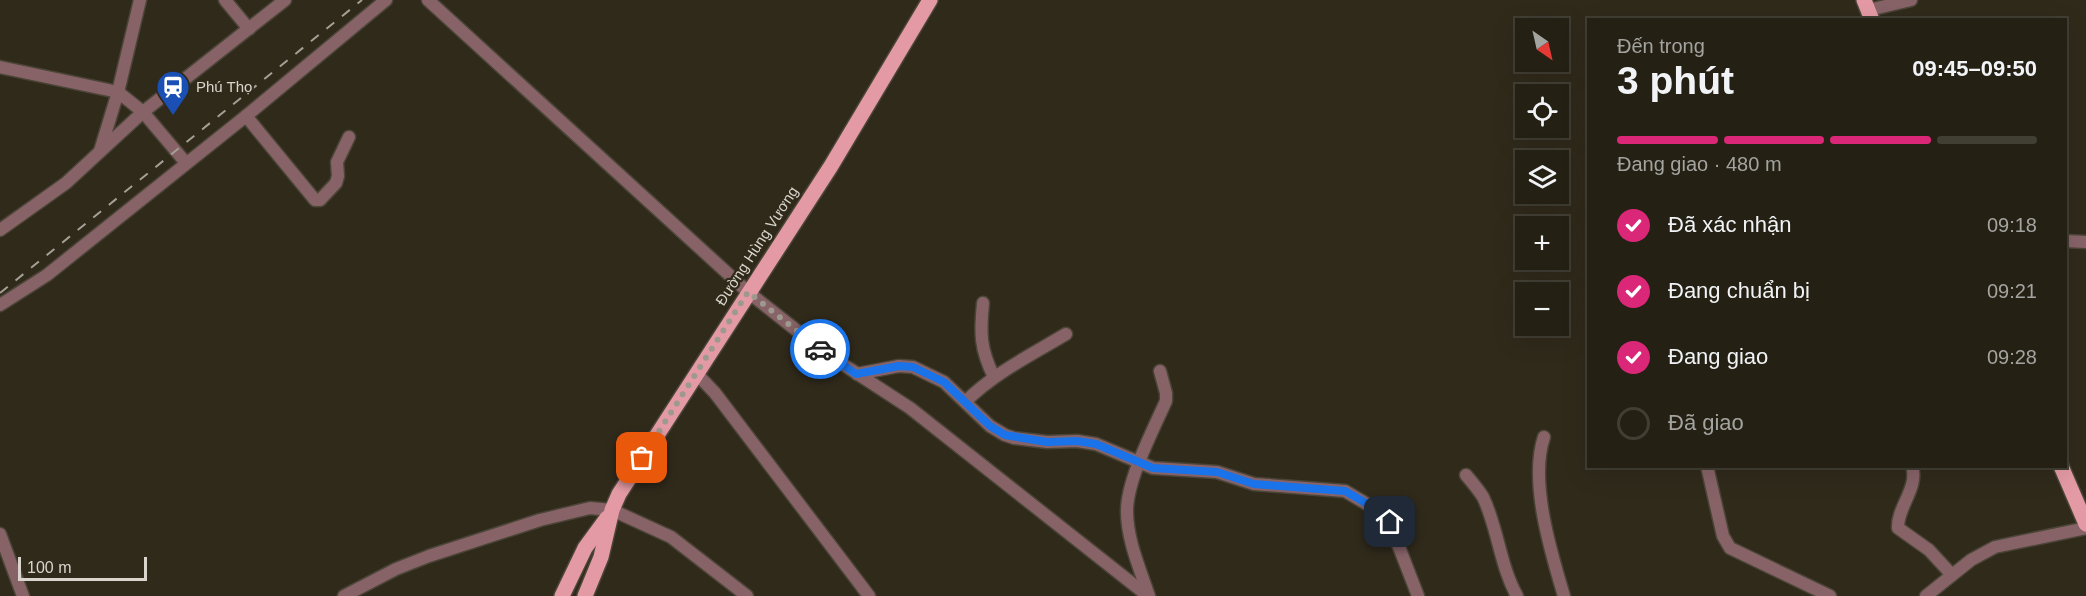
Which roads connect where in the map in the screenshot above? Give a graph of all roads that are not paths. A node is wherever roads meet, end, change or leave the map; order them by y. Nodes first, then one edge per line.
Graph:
1 (140, 0) edge
2 (225, 0) edge
3 (285, 0) edge
4 (386, 0) edge
5 (428, 0) edge
6 (930, 0) edge
7 (1911, 0) edge
8 (1868, 10) edge
9 (249, 28) junction
10 (0, 68) edge
11 (118, 92) junction
12 (143, 112) junction
13 (246, 116) junction
14 (349, 137) dead end
15 (99, 152) junction
16 (186, 163) junction
17 (0, 230) edge
18 (2067, 241) edge
19 (2086, 242) edge
20 (748, 292) junction
21 (983, 303) dead end
22 (0, 305) edge
23 (1066, 334) dead end
24 (1160, 371) dead end
25 (696, 373) junction
26 (856, 374) junction
27 (994, 377) junction
28 (965, 402) junction
29 (1544, 437) dead end
30 (1140, 463) junction
31 (1707, 468) edge
32 (1912, 468) edge
33 (2062, 468) edge
34 (1466, 475) dead end
35 (612, 510) junction
36 (2086, 526) edge
37 (0, 534) edge
38 (1952, 575) junction
39 (22, 596) edge
40 (344, 596) edge
41 (562, 596) edge
42 (585, 596) edge
43 (747, 596) edge
44 (869, 596) edge
45 (1149, 596) edge
46 (1418, 596) edge
47 (1517, 596) edge
48 (1564, 596) edge
49 (1830, 596) edge
50 (1926, 596) edge

1 - 11 street
2 - 9 street
3 - 9 street
4 - 13 street
5 - 20 street
6 - 20 main road, Đường Hùng Vương
7 - 8 street
9 - 12 street
10 - 11 street
11 - 12 street
11 - 15 street
12 - 15 street
12 - 16 street
13 - 14 street
13 - 16 street
15 - 17 street
16 - 22 street
18 - 19 street
20 - 25 main road, Đường Hùng Vương
20 - 26 street
21 - 27 street
23 - 27 street
24 - 30 street
25 - 35 main road, Đường Hùng Vương
25 - 44 street
26 - 28 street
26 - 45 street
27 - 28 street
28 - 30 street
29 - 48 street
30 - 45 street
30 - 46 street
31 - 49 street
32 - 38 street
33 - 36 main road
34 - 47 street
35 - 40 street
35 - 41 main road, Đường Hùng Vương
35 - 42 main road, Đường Hùng Vương
35 - 43 street
36 - 38 street
37 - 39 street
38 - 50 street

